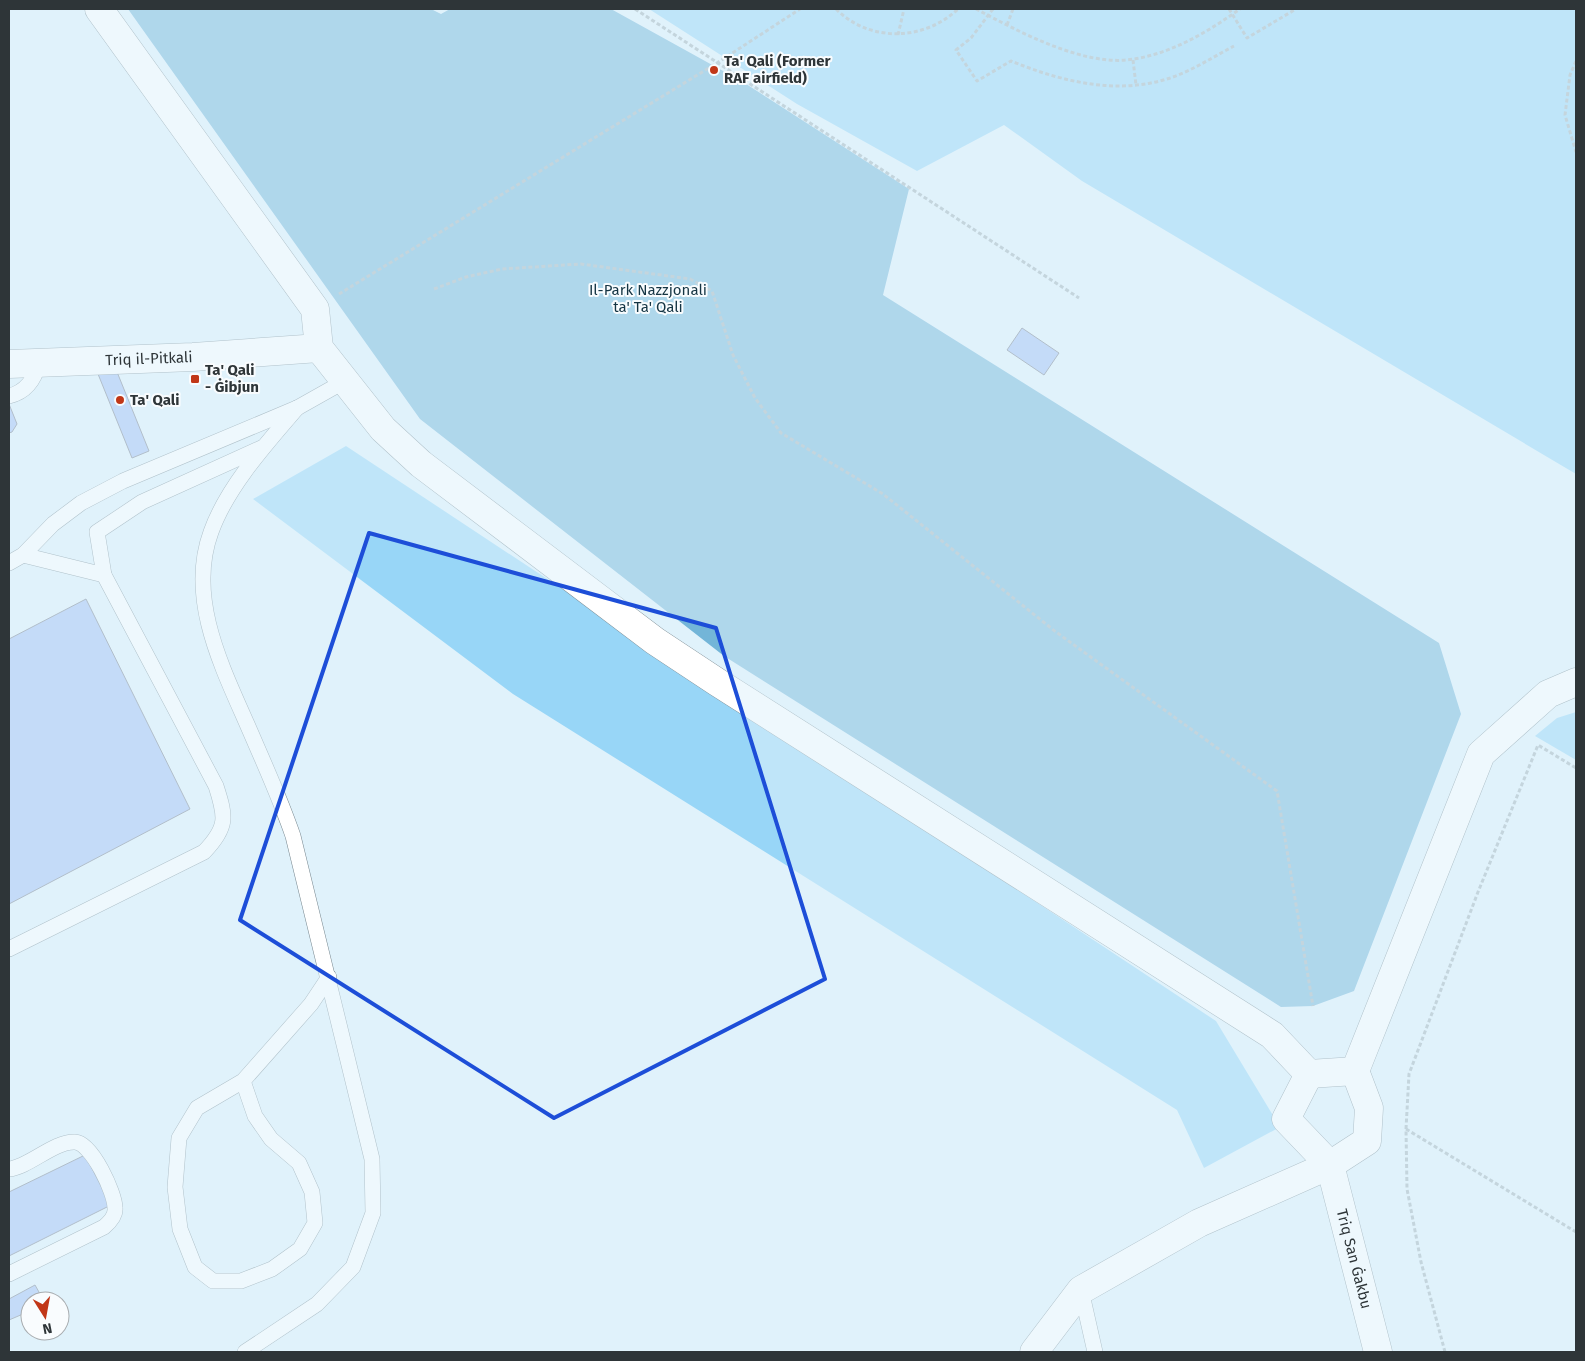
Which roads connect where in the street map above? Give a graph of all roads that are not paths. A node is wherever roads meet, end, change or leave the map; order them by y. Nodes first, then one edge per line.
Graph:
1 (99, 9) edge
2 (319, 348) junction
3 (39, 362) junction
4 (9, 364) edge
5 (345, 381) junction
6 (9, 396) edge
7 (297, 408) junction
8 (263, 447) junction
9 (24, 555) junction
10 (9, 563) edge
11 (104, 575) junction
12 (1576, 682) edge
13 (9, 949) edge
14 (329, 977) junction
15 (1355, 1071) junction
16 (1309, 1074) junction
17 (243, 1082) junction
18 (1330, 1165) junction
19 (9, 1170) edge
20 (9, 1274) edge
21 (1081, 1290) junction
22 (245, 1352) edge
23 (1034, 1352) edge
24 (1095, 1352) edge
25 (1378, 1352) edge

1 - 2 main road
2 - 3 main road, Triq il-Pitkali
2 - 5 main road
3 - 4 main road, Triq il-Pitkali
3 - 6 lane
5 - 7 lane
5 - 16 main road
7 - 8 lane
7 - 9 lane
8 - 11 lane
8 - 14 lane
9 - 10 lane
9 - 11 lane
11 - 13 lane
12 - 15 main road
14 - 17 lane
14 - 22 lane
15 - 16 main road
15 - 18 main road
16 - 18 main road
17 - 17 lane
18 - 21 main road
18 - 25 main road, Triq San Ġakbu
19 - 20 lane
21 - 23 main road
21 - 24 lane

